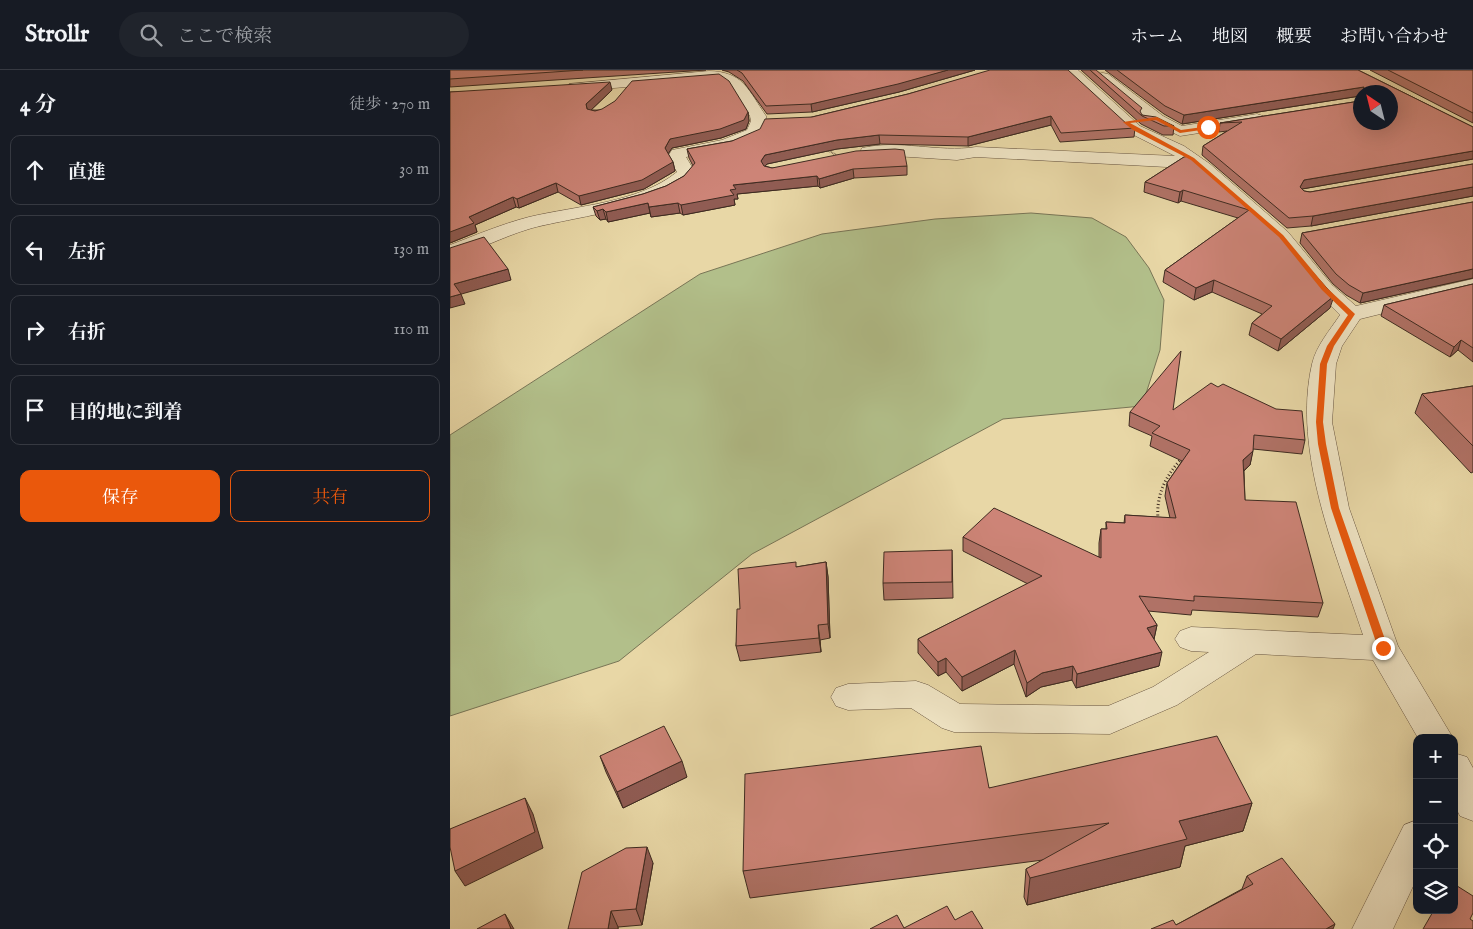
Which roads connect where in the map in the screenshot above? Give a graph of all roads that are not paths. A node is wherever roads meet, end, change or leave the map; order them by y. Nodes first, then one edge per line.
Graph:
1 (1069, 70) edge
2 (1094, 70) edge
3 (711, 72) edge
4 (627, 83) junction
5 (560, 88) edge
6 (615, 99) edge
7 (1269, 117) edge
8 (1157, 119) junction
9 (1125, 122) junction
10 (838, 156) edge
11 (1193, 159) junction
12 (450, 252) edge
13 (1473, 285) edge
14 (1352, 314) junction
15 (1191, 639) dead end
16 (1250, 642) junction
17 (1383, 648) junction
18 (848, 697) dead end
19 (1434, 734) edge
20 (1413, 845) edge
21 (1372, 929) edge

1 - 9 street
2 - 8 street
3 - 4 street
3 - 12 street
4 - 5 street
4 - 6 street
7 - 8 street
8 - 9 street
9 - 11 street
10 - 11 street
11 - 14 street
13 - 14 street
14 - 17 street
15 - 16 street
16 - 17 street
16 - 18 street
17 - 19 street
20 - 21 street

